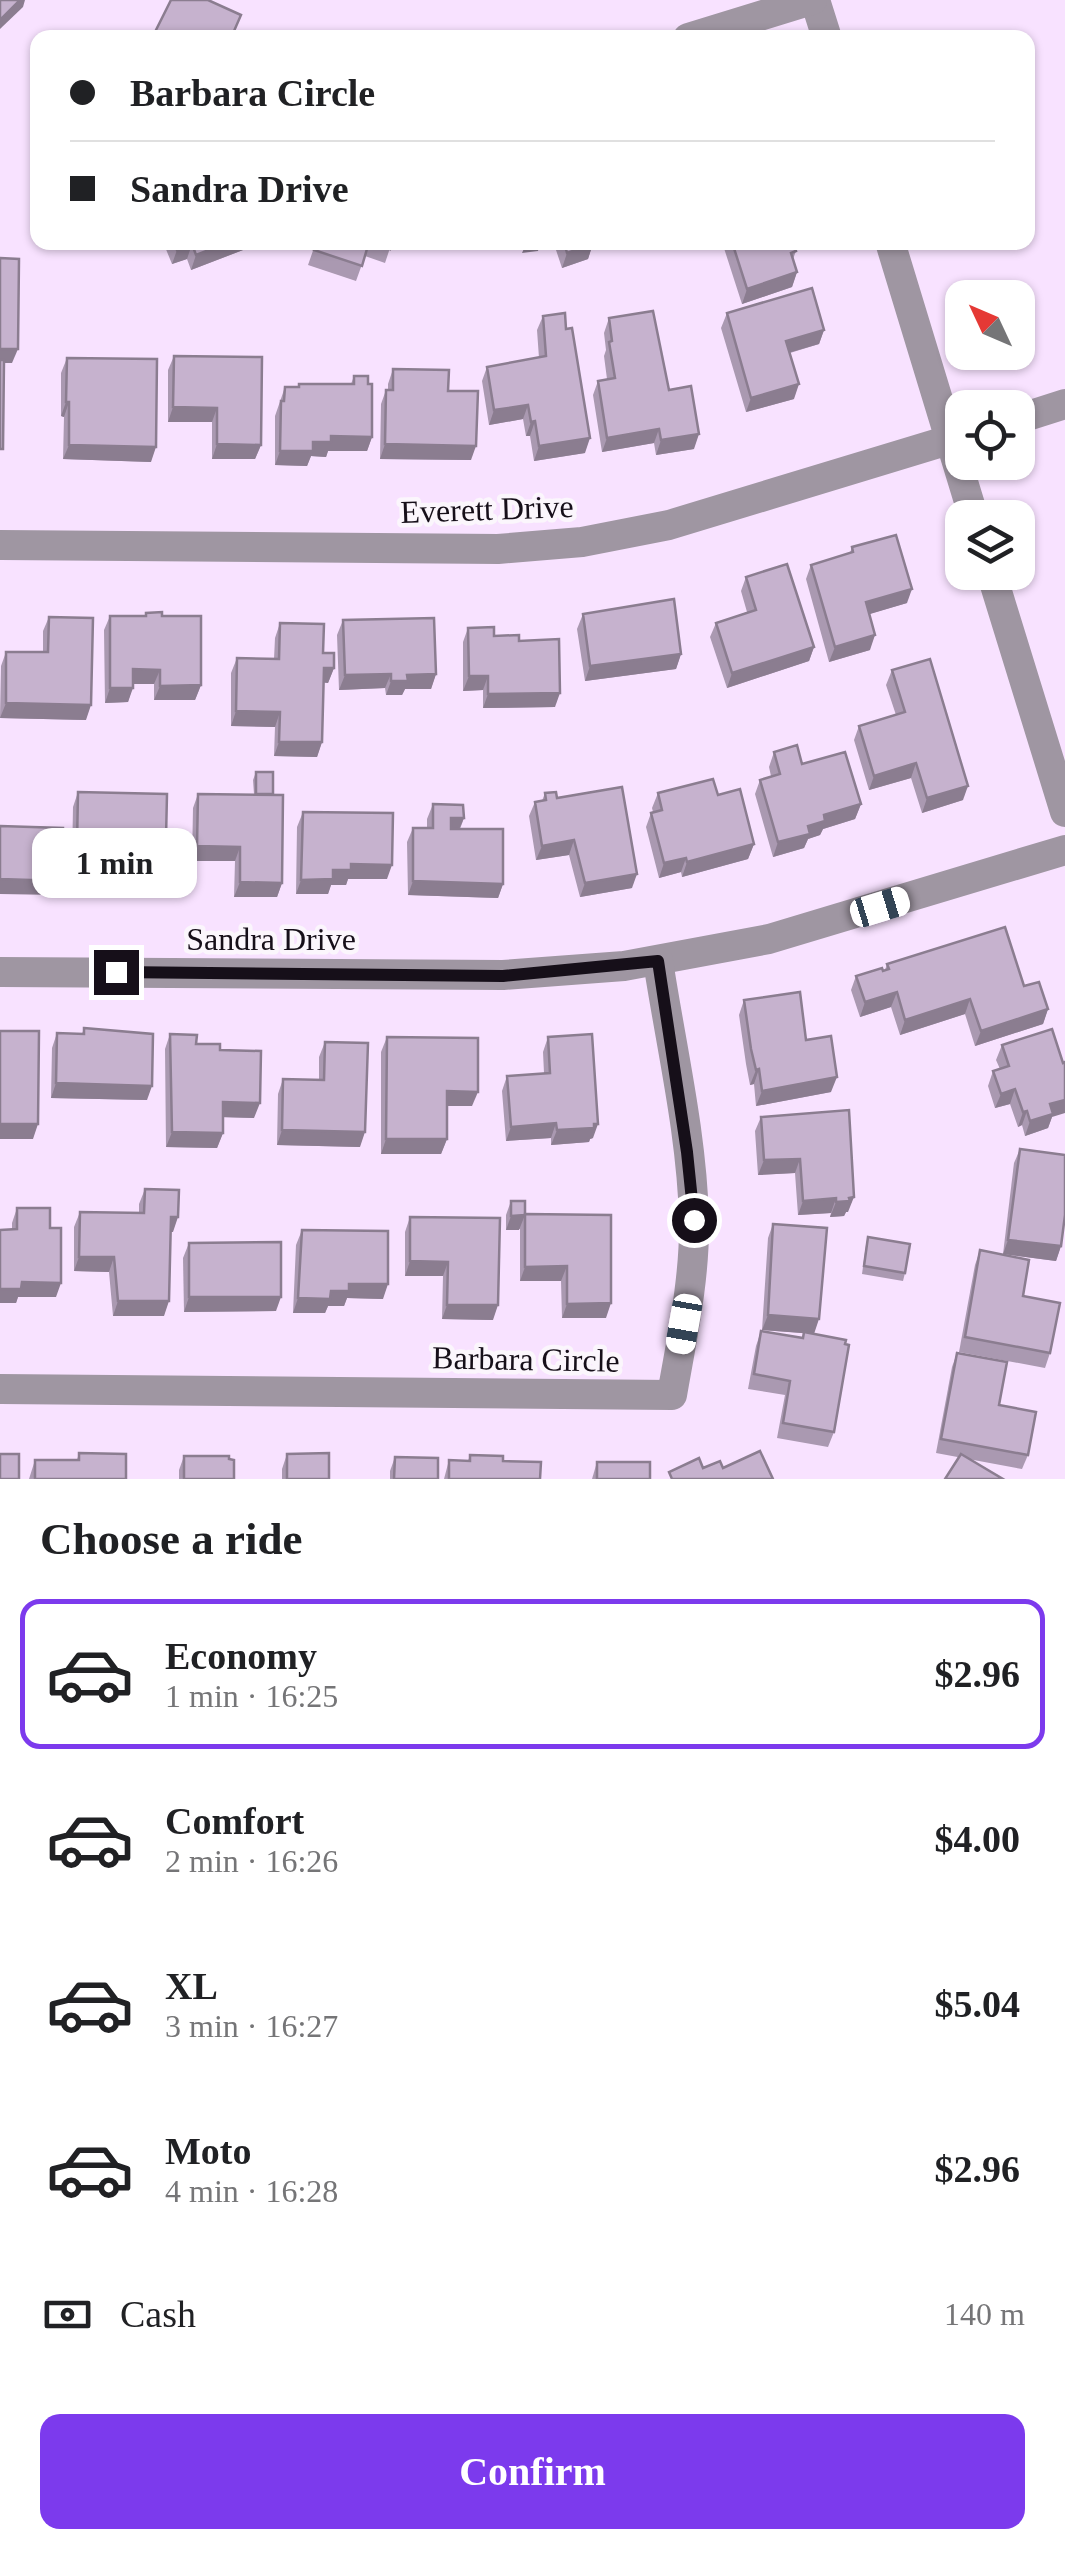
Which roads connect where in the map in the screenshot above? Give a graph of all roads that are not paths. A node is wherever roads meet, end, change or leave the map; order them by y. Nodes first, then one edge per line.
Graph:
1 (814, 0) edge
2 (715, 30) edge
3 (824, 30) edge
4 (893, 250) edge
5 (1065, 404) edge
6 (945, 405) edge
7 (1035, 414) edge
8 (945, 441) edge
9 (0, 545) edge
10 (997, 590) edge
11 (1065, 812) edge
12 (1065, 850) edge
13 (658, 961) junction
14 (0, 972) edge
15 (0, 1388) edge

1 - 2 street
1 - 3 street
4 - 6 street
5 - 7 street
8 - 9 street, Everett Drive
10 - 11 street
12 - 13 street
13 - 14 street, Sandra Drive
13 - 15 street, Barbara Circle

